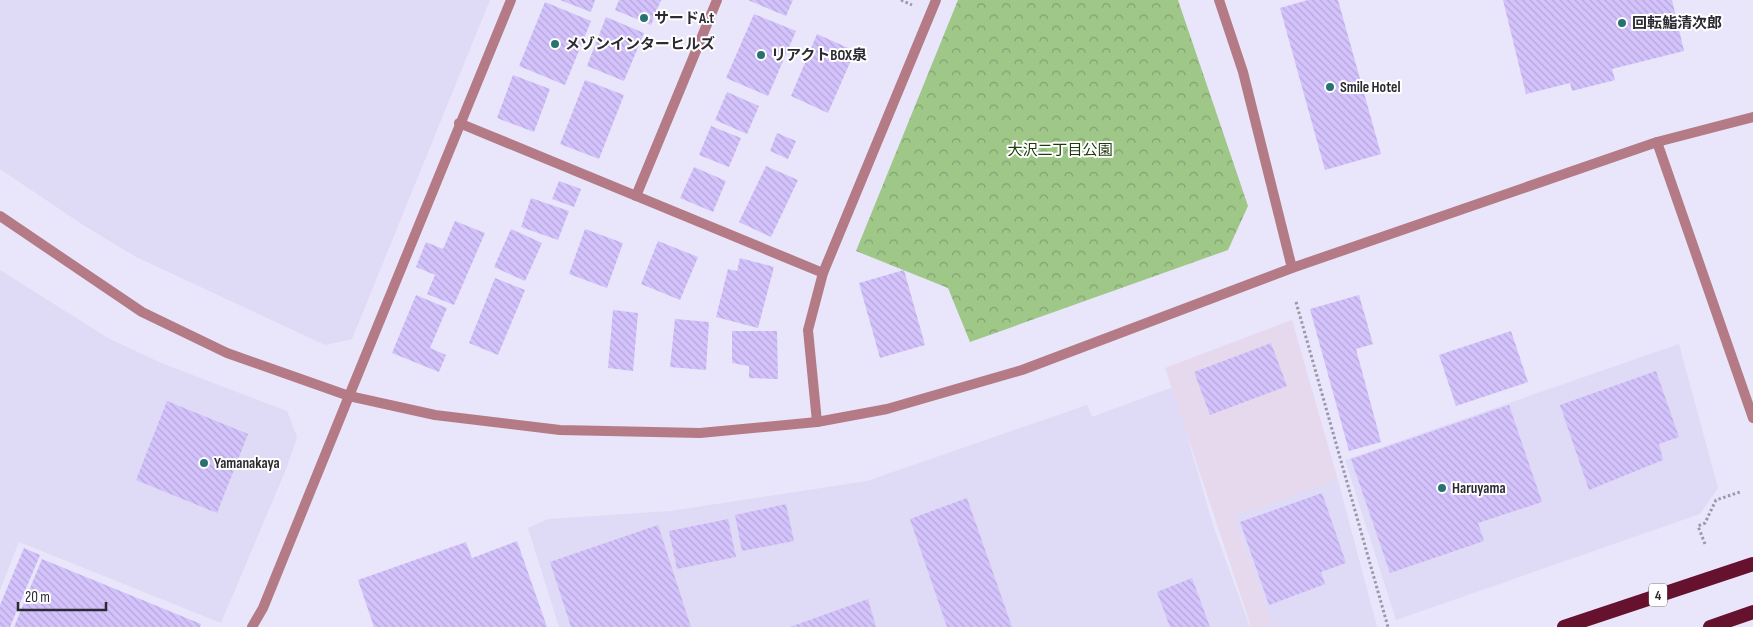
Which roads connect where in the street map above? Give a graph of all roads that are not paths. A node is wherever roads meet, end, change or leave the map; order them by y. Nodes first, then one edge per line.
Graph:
1 (511, 0) edge
2 (717, 0) edge
3 (936, 0) edge
4 (1219, 0) edge
5 (1753, 117) edge
6 (459, 123) junction
7 (1657, 142) junction
8 (636, 196) junction
9 (0, 216) edge
10 (1292, 268) junction
11 (823, 274) junction
12 (349, 396) junction
13 (1753, 418) edge
14 (817, 422) junction
15 (1753, 564) edge
16 (1753, 612) edge
17 (252, 627) edge
18 (1564, 627) edge
19 (1710, 627) edge

1 - 6 street
2 - 8 street
3 - 11 street
4 - 10 street
5 - 7 street
6 - 8 street
6 - 12 street
7 - 10 street
7 - 13 street
8 - 11 street
9 - 12 street
10 - 14 street
11 - 14 street
12 - 14 street
12 - 17 street
15 - 18 highway, 4
16 - 19 highway

